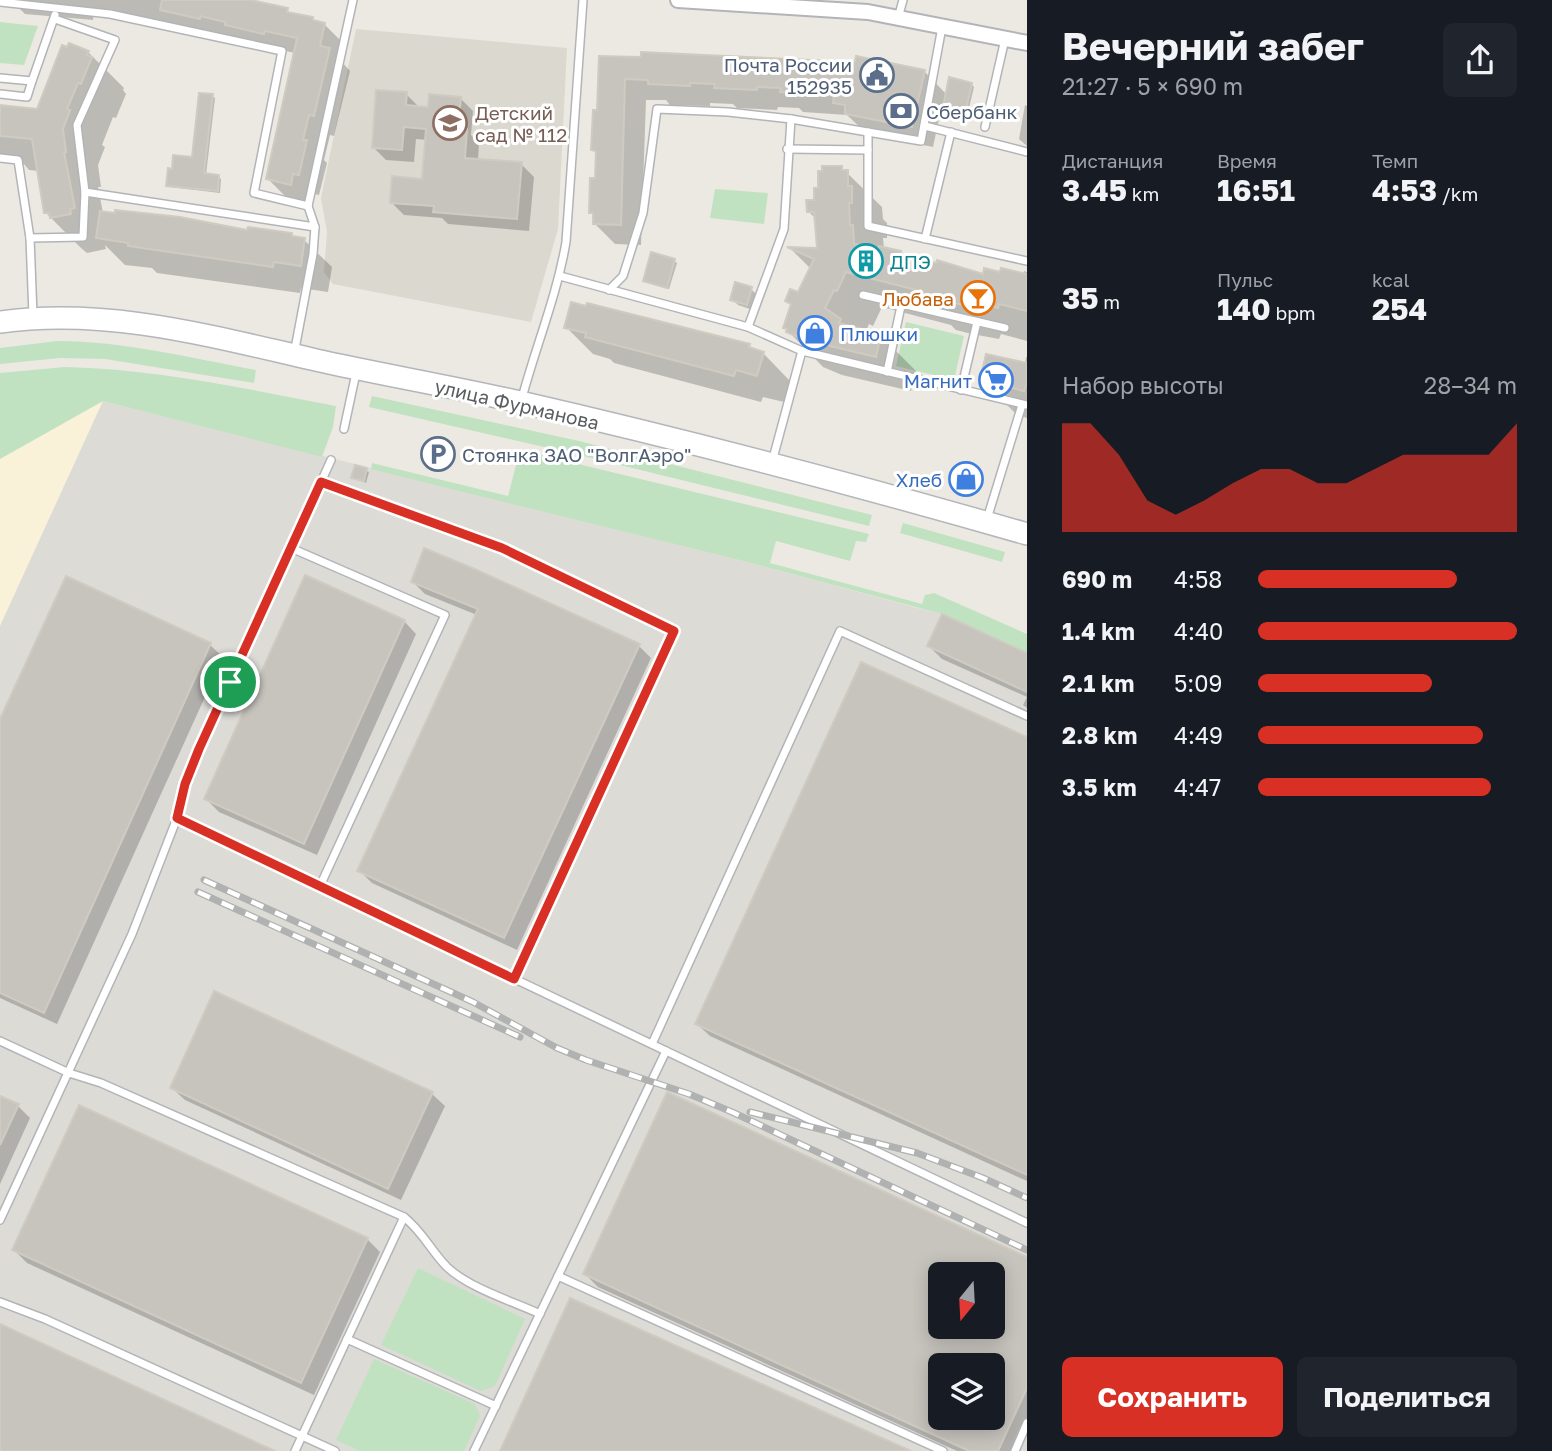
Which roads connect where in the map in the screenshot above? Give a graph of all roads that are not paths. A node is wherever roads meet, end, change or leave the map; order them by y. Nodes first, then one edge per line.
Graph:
1 (353, 0) edge
2 (583, 0) edge
3 (678, 0) edge
4 (903, 0) edge
5 (0, 2) edge
6 (868, 6) edge
7 (57, 8) junction
8 (898, 18) junction
9 (55, 19) junction
10 (942, 27) junction
11 (1005, 39) junction
12 (1027, 43) edge
13 (0, 78) edge
14 (32, 81) junction
15 (0, 94) edge
16 (791, 119) junction
17 (925, 126) junction
18 (985, 127) dead end
19 (869, 132) junction
20 (951, 132) junction
21 (788, 149) junction
22 (869, 150) junction
23 (1027, 152) edge
24 (0, 158) edge
25 (85, 192) junction
26 (309, 206) junction
27 (315, 227) junction
28 (30, 238) junction
29 (925, 239) junction
30 (1027, 261) edge
31 (560, 276) junction
32 (609, 289) junction
33 (863, 295) dead end
34 (901, 306) junction
35 (33, 318) junction
36 (0, 322) edge
37 (976, 322) junction
38 (748, 327) junction
39 (1005, 328) dead end
40 (802, 351) junction
41 (294, 355) junction
42 (357, 369) junction
43 (887, 372) junction
44 (961, 390) junction
45 (521, 402) junction
46 (1025, 405) edge
47 (344, 429) dead end
48 (331, 460) dead end
49 (771, 465) junction
50 (321, 482) junction
51 (986, 523) junction
52 (1027, 534) edge
53 (291, 548) junction
54 (1027, 716) edge
55 (177, 818) junction
56 (320, 886) junction
57 (514, 979) junction
58 (0, 1041) edge
59 (652, 1044) junction
60 (666, 1051) junction
61 (69, 1073) junction
62 (404, 1217) junction
63 (0, 1220) edge
64 (1027, 1223) edge
65 (558, 1276) junction
66 (0, 1302) edge
67 (540, 1314) junction
68 (347, 1339) junction
69 (496, 1406) junction
70 (1027, 1423) edge
71 (302, 1436) junction
72 (295, 1451) edge
73 (335, 1451) edge
74 (474, 1451) edge
75 (943, 1451) edge
76 (1015, 1451) edge

1 - 26 lane
2 - 31 lane
3 - 6 street
4 - 8 lane
5 - 7 lane
6 - 8 street
7 - 9 lane
7 - 26 lane
8 - 10 street
9 - 14 lane
9 - 25 lane
10 - 11 street
10 - 17 lane
11 - 12 street
11 - 18 lane
13 - 14 lane
14 - 15 lane
16 - 19 lane
16 - 21 lane
16 - 32 lane
17 - 19 lane
17 - 20 lane
19 - 22 lane
20 - 23 lane
20 - 29 lane
21 - 22 lane
21 - 38 lane
22 - 29 lane
24 - 28 lane
25 - 27 lane
25 - 28 lane
26 - 27 lane
27 - 41 lane
28 - 35 lane
29 - 30 lane
31 - 32 lane
31 - 45 lane
32 - 38 lane
33 - 34 lane
34 - 37 lane
34 - 43 lane
35 - 36 main road, улица Фурманова
35 - 41 main road, улица Фурманова
37 - 39 lane
37 - 44 lane
38 - 40 lane
40 - 43 lane
40 - 49 lane
41 - 42 main road, улица Фурманова
42 - 45 main road, улица Фурманова
42 - 47 lane
43 - 44 lane
44 - 46 lane
45 - 49 main road, улица Фурманова
46 - 51 lane
48 - 50 lane
49 - 51 main road, улица Фурманова
50 - 53 lane
50 - 57 lane
51 - 52 main road, улица Фурманова
53 - 55 lane
53 - 56 lane
54 - 59 lane
55 - 56 lane
55 - 61 lane
56 - 57 lane
57 - 59 lane
58 - 61 lane
59 - 60 lane
60 - 64 lane
60 - 65 lane
61 - 62 lane
61 - 63 lane
62 - 67 lane
62 - 68 lane
65 - 67 lane
65 - 75 lane
66 - 71 lane
67 - 69 lane
68 - 69 lane
68 - 71 lane
69 - 74 lane
70 - 76 lane
71 - 72 lane
71 - 73 lane

